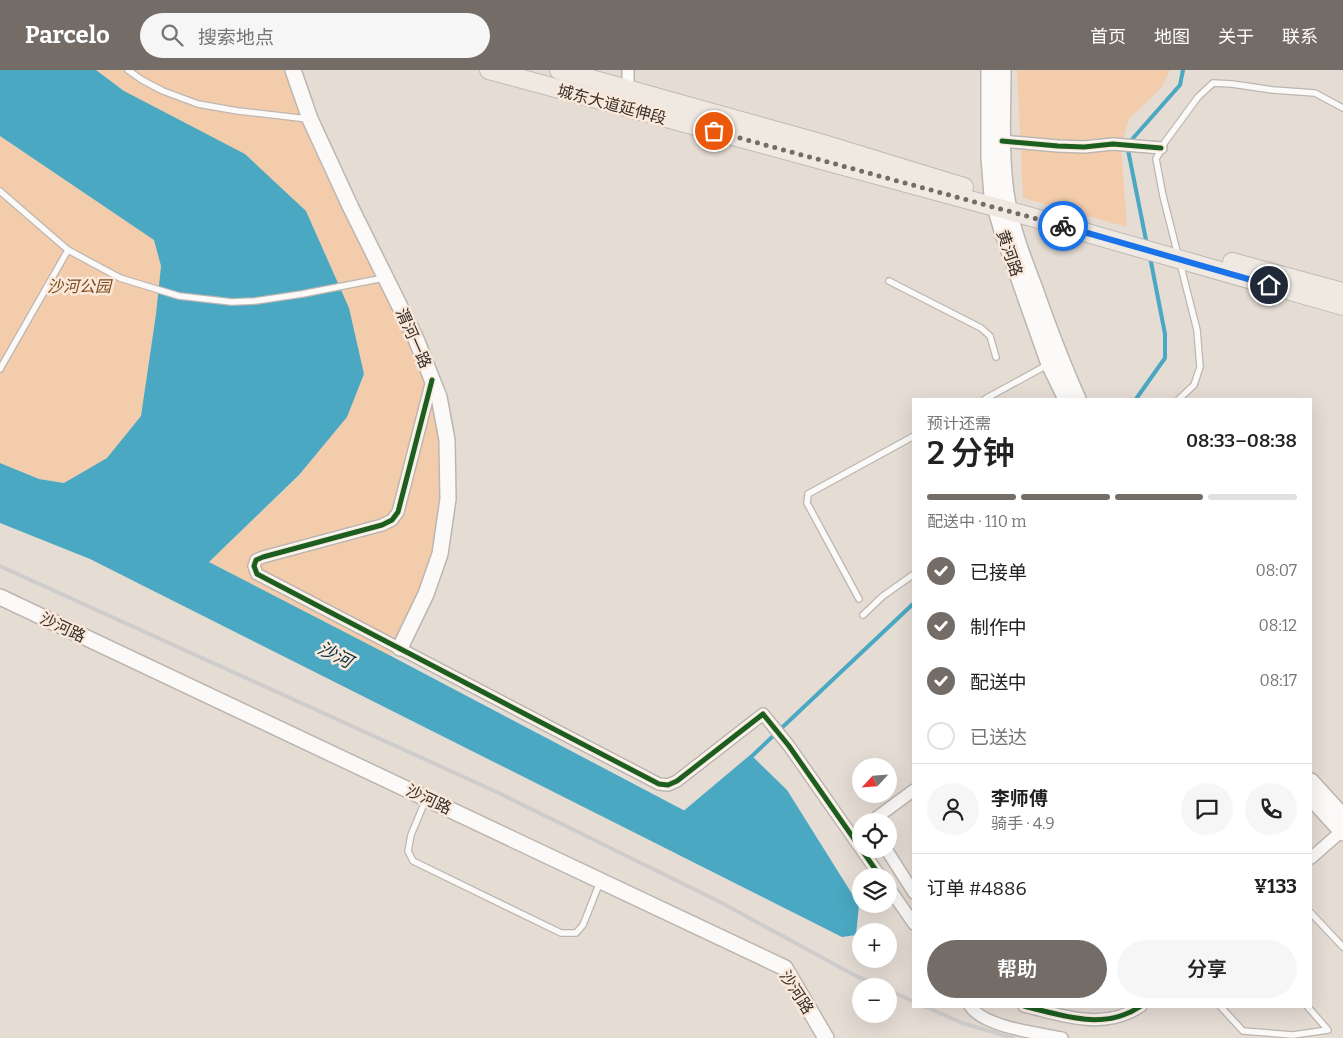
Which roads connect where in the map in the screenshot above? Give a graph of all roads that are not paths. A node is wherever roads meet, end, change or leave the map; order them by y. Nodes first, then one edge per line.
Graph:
1 (128, 70) edge
2 (293, 70) edge
3 (489, 70) edge
4 (559, 70) edge
5 (628, 70) edge
6 (989, 70) edge
7 (1003, 70) edge
8 (628, 88) junction
9 (1343, 108) edge
10 (310, 119) junction
11 (1002, 140) junction
12 (1161, 148) junction
13 (0, 191) edge
14 (1001, 203) junction
15 (68, 250) junction
16 (385, 278) junction
17 (889, 282) dead end
18 (1343, 292) edge
19 (1343, 306) edge
20 (996, 357) dead end
21 (1055, 361) junction
22 (0, 369) edge
23 (432, 380) junction
24 (987, 398) edge
25 (1066, 398) edge
26 (1077, 398) edge
27 (1180, 398) edge
28 (912, 437) edge
29 (912, 575) edge
30 (0, 597) edge
31 (859, 599) dead end
32 (864, 615) dead end
33 (400, 648) junction
34 (1312, 781) edge
35 (912, 791) edge
36 (426, 798) junction
37 (1312, 799) edge
38 (883, 813) edge
39 (1343, 827) edge
40 (1312, 857) edge
41 (892, 858) edge
42 (874, 868) edge
43 (601, 880) junction
44 (912, 890) edge
45 (897, 900) edge
46 (1312, 914) edge
47 (912, 921) edge
48 (1343, 948) edge
49 (971, 1008) edge
50 (1032, 1008) edge
51 (1138, 1008) edge
52 (1222, 1008) edge
53 (1308, 1008) edge
54 (826, 1038) edge
55 (1062, 1038) edge

1 - 10 lane
2 - 10 main road, 渭河一路
3 - 14 main road, 城东大道延伸段
4 - 8 main road, 城东大道延伸段
5 - 8 street
6 - 14 main road, 黄河路
7 - 11 main road, 黄河路
8 - 14 main road, 城东大道延伸段
9 - 12 lane
10 - 16 main road, 渭河一路
11 - 12 street
11 - 14 main road, 黄河路
12 - 27 lane
13 - 15 lane
14 - 18 main road, 城东大道延伸段
14 - 19 main road, 城东大道延伸段
14 - 21 main road, 黄河路
15 - 16 lane
15 - 22 lane
16 - 23 main road, 渭河一路
17 - 20 lane
21 - 24 lane
21 - 25 main road, 黄河路
21 - 26 main road, 黄河路
23 - 33 main road, 渭河一路
23 - 33 street
28 - 31 lane
29 - 32 lane
30 - 36 main road, 沙河路
33 - 42 street
34 - 39 main road
35 - 38 street
36 - 43 main road, 沙河路
36 - 43 lane
37 - 39 main road
39 - 40 street
41 - 44 street
43 - 54 main road, 沙河路
45 - 47 street
46 - 48 lane
49 - 55 street
50 - 51 street
52 - 53 lane

